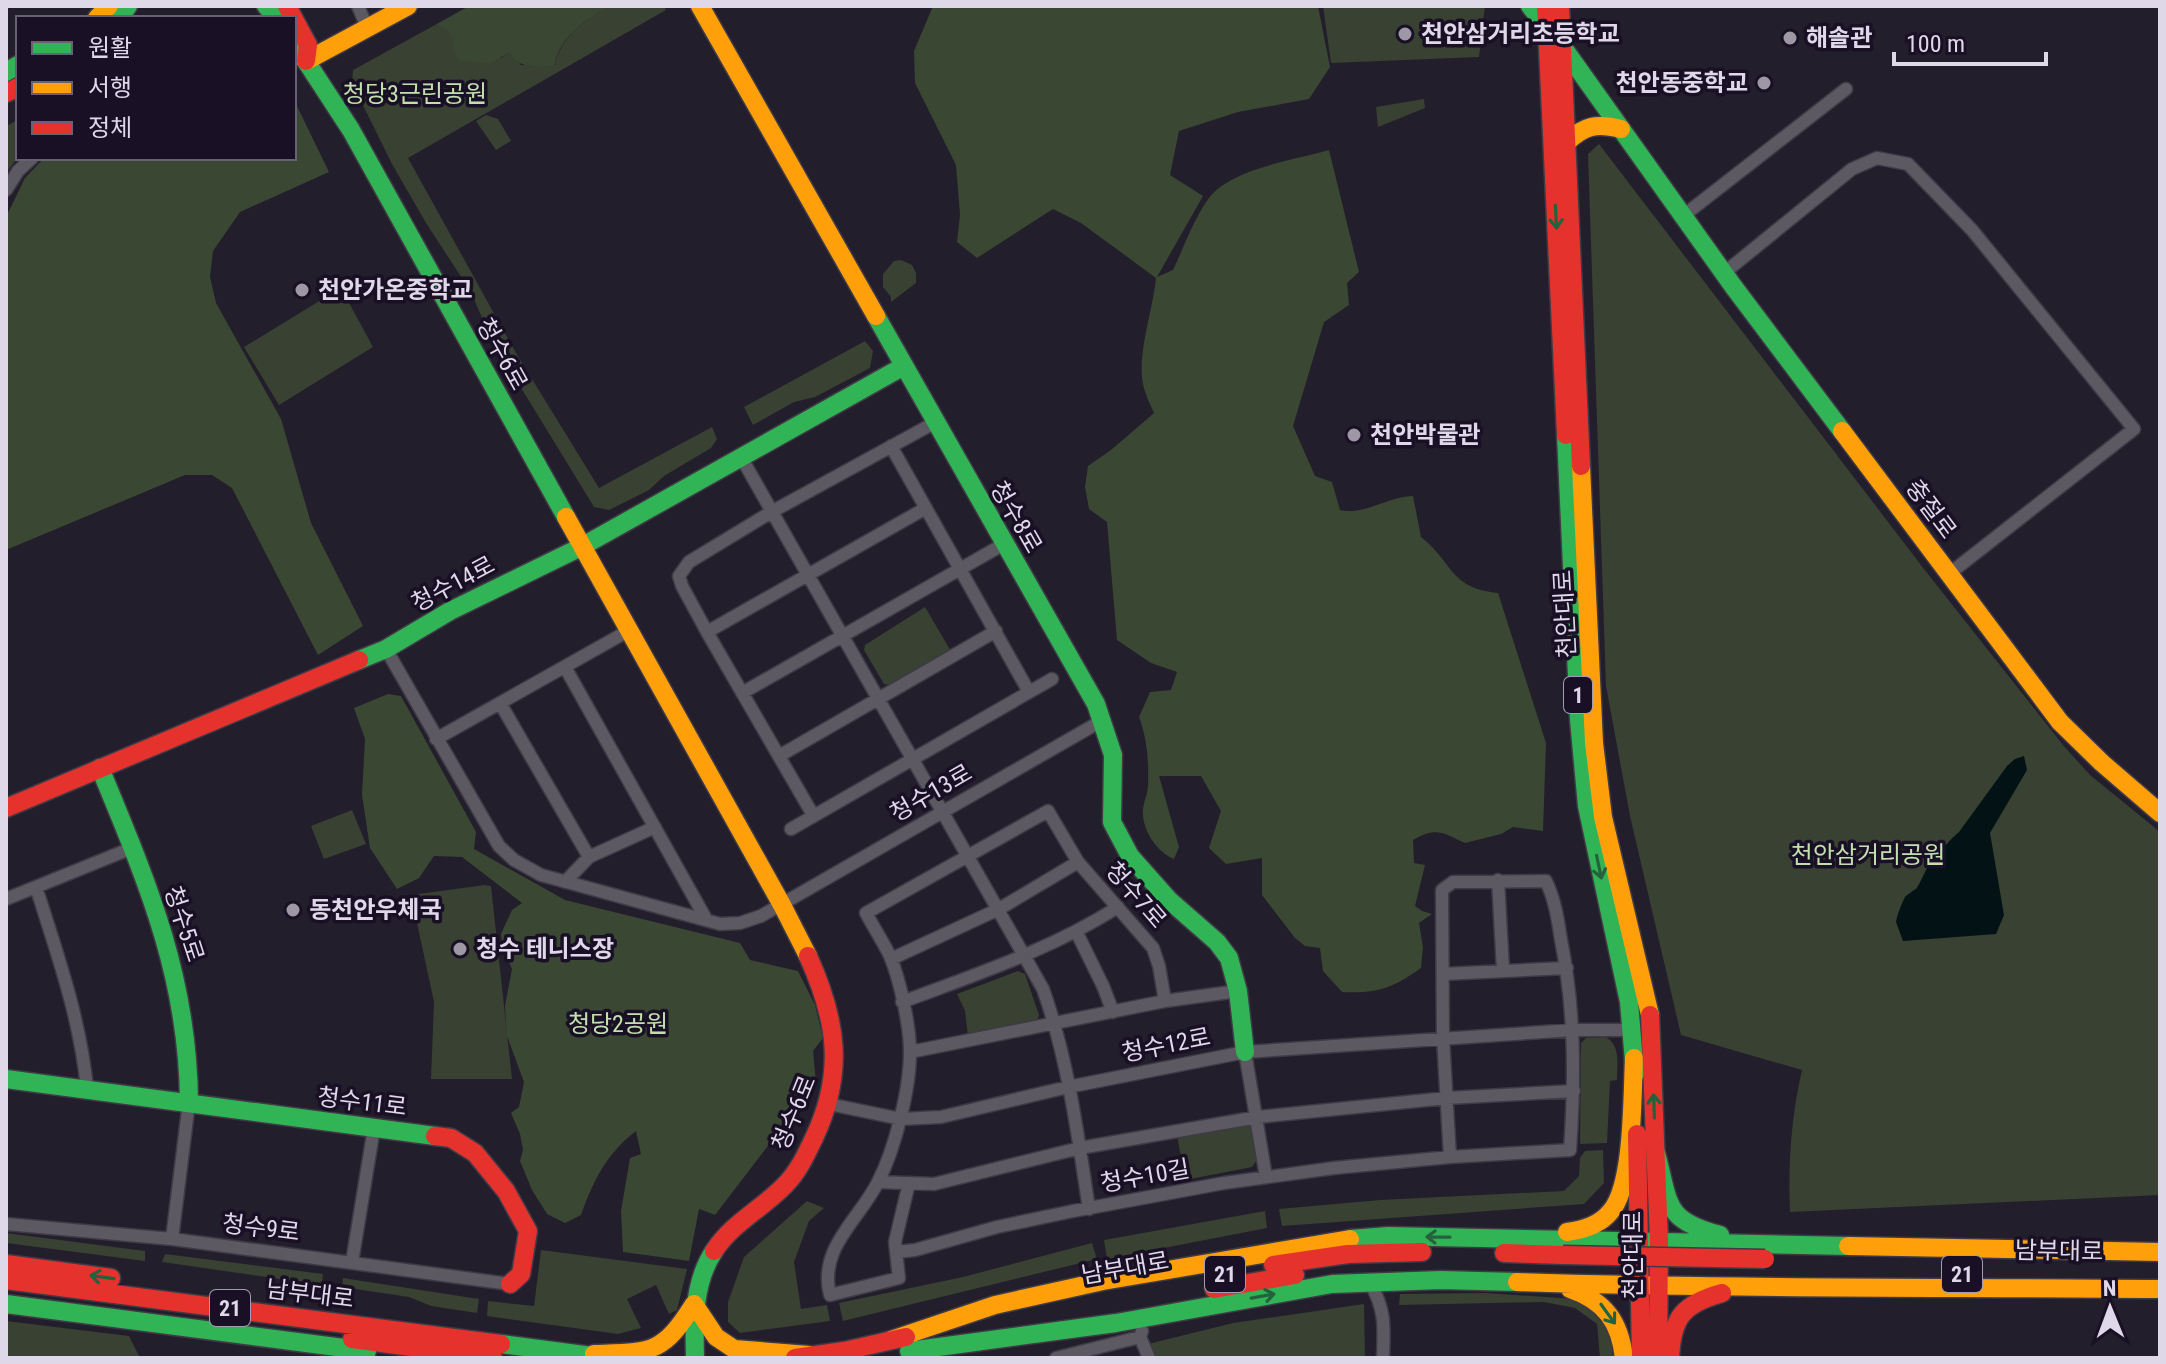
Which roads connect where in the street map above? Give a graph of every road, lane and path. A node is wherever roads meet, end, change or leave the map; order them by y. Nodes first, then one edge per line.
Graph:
1 (358, 6) edge
2 (408, 6) edge
3 (700, 6) edge
4 (1530, 6) edge
5 (1546, 6) edge
6 (1560, 6) edge
7 (296, 23) edge
8 (1547, 27) junction
9 (368, 30) junction
10 (1562, 46) junction
11 (298, 59) edge
12 (1846, 89) dead end
13 (1621, 129) junction
14 (1567, 142) junction
15 (30, 160) edge
16 (6, 190) edge
17 (1683, 216) junction
18 (1724, 273) junction
19 (904, 366) junction
20 (934, 423) junction
21 (891, 446) junction
22 (741, 457) junction
23 (926, 508) junction
24 (773, 511) junction
25 (1004, 544) junction
26 (581, 547) junction
27 (960, 568) junction
28 (1949, 574) junction
29 (809, 575) junction
30 (628, 631) junction
31 (996, 631) junction
32 (707, 632) junction
33 (844, 637) junction
34 (386, 649) junction
35 (565, 667) junction
36 (1052, 679) dead end
37 (1029, 692) junction
38 (742, 693) junction
39 (879, 698) junction
40 (500, 703) junction
41 (1103, 720) junction
42 (436, 739) junction
43 (779, 756) junction
44 (913, 759) junction
45 (100, 768) junction
46 (6, 808) edge
47 (942, 812) junction
48 (2160, 813) edge
49 (813, 815) junction
50 (655, 827) junction
51 (791, 829) dead end
52 (132, 848) junction
53 (969, 856) junction
54 (589, 857) junction
55 (1078, 862) junction
56 (1498, 880) junction
57 (565, 882) junction
58 (36, 887) junction
59 (6, 899) edge
60 (782, 905) junction
61 (1118, 907) junction
62 (999, 909) junction
63 (706, 919) junction
64 (1077, 933) junction
65 (1026, 956) junction
66 (891, 959) junction
67 (1567, 968) junction
68 (1503, 970) junction
69 (1443, 974) junction
70 (1238, 991) junction
71 (1165, 1001) junction
72 (902, 1002) junction
73 (1113, 1012) junction
74 (1054, 1023) junction
75 (1573, 1030) junction
76 (1632, 1030) junction
77 (1443, 1038) junction
78 (910, 1052) junction
79 (1245, 1052) junction
80 (1634, 1058) junction
81 (6, 1079) edge
82 (1068, 1087) junction
83 (87, 1088) junction
84 (1574, 1091) junction
85 (1447, 1098) junction
86 (189, 1102) junction
87 (829, 1104) junction
88 (1258, 1117) junction
89 (901, 1119) junction
90 (374, 1128) junction
91 (1080, 1148) junction
92 (1656, 1153) junction
93 (1450, 1157) junction
94 (1266, 1177) junction
95 (878, 1182) junction
96 (909, 1183) junction
97 (1089, 1209) junction
98 (6, 1224) edge
99 (1485, 1238) junction
100 (172, 1239) junction
101 (1650, 1240) junction
102 (897, 1252) junction
103 (2160, 1252) edge
104 (1566, 1261) junction
105 (352, 1262) junction
106 (2160, 1263) edge
107 (6, 1264) edge
108 (1758, 1265) junction
109 (2160, 1277) edge
110 (6, 1280) edge
111 (1514, 1281) junction
112 (1370, 1283) junction
113 (510, 1284) joint
114 (1649, 1287) junction
115 (2160, 1289) edge
116 (6, 1294) edge
117 (694, 1304) junction
118 (6, 1305) edge
119 (1146, 1316) junction
120 (1140, 1337) junction
121 (891, 1340) junction
122 (453, 1345) junction
123 (909, 1351) junction
124 (578, 1354) junction
125 (814, 1356) junction
126 (493, 1358) edge
127 (607, 1358) edge
128 (695, 1358) edge
129 (795, 1358) edge
130 (880, 1358) edge
131 (1056, 1358) edge
132 (1149, 1358) edge
133 (1383, 1358) edge
134 (1624, 1358) edge
135 (1641, 1358) edge
136 (1658, 1358) edge
137 (1670, 1358) edge

1 - 9 street
2 - 9 main road
3 - 19 main road, 청수8로
4 - 8 main road, 충절로
5 - 8 main road, 천안대로 / 1
6 - 10 main road, 천안대로 / 1
7 - 11 main road, 청수6로
8 - 10 main road, 충절로
8 -> 76 main road, 천안대로 / 1
9 - 11 main road
10 - 13 main road, 충절로
10 - 14 main road, 천안대로 / 1
11 - 26 main road, 청수6로
12 - 17 street
13 - 14 main road
13 - 17 main road, 충절로
92 -> 14 main road, 천안대로 / 1
15 - 16 street
17 - 18 main road, 충절로
18 - 28 main road, 충절로
18 - 28 street
19 - 20 main road, 청수8로
19 - 22 main road, 청수14로
20 - 21 street
20 - 25 main road, 청수8로
21 - 23 street
21 - 24 street
22 - 24 street
22 - 26 main road, 청수14로
23 - 27 street
23 - 29 street
24 - 29 street
24 - 32 street
25 - 27 street
25 - 41 main road, 청수8로
26 - 30 main road, 청수6로
26 - 34 main road, 청수14로
27 - 31 street
27 - 33 street
28 - 48 main road, 충절로
29 - 32 street
29 - 33 street
30 - 35 street
30 - 60 main road, 청수6로
31 - 37 street
31 - 39 street
32 - 38 street
33 - 38 street
33 - 39 street
34 - 42 street
34 - 45 main road, 청수14로
35 - 40 street
35 - 50 street
36 - 37 street
37 - 44 street
38 - 43 street
39 - 43 street
39 - 44 street
40 - 42 street
40 - 54 street
41 - 47 street, 청수13로
41 - 70 main road, 청수8로
42 - 57 street
43 - 49 street
44 - 47 street
44 - 49 street
45 - 46 main road, 청수14로
45 - 52 main road, 청수5로
47 - 53 street
47 - 60 street, 청수13로
49 - 51 street
50 - 54 street
50 - 63 street
52 - 58 street
52 - 86 main road, 청수5로
53 - 55 street, 청수7로
53 - 62 street
53 - 66 street
54 - 57 street
55 - 61 street, 청수7로
55 - 62 street, 청수7로
56 - 67 street
56 - 68 street
56 - 69 street
57 - 63 street
58 - 59 street
58 - 83 street
60 - 63 street
60 - 87 main road, 청수6로
61 - 64 street
61 - 71 street, 청수7로
62 - 65 street
62 - 66 street, 청수7로
64 - 65 street
64 - 73 street
65 - 72 street
65 - 74 street
66 - 72 street
67 - 68 street
67 - 75 street, 청수10길
68 - 69 street
69 - 77 street
70 - 71 street
70 - 79 main road, 청수8로
71 - 73 street
72 - 78 street
73 - 74 street
74 - 78 street
74 - 82 street
75 - 76 street, 청수12로
75 - 77 street, 청수12로
75 - 84 street, 청수10길
76 - 80 main road, 천안대로 / 1
77 - 79 street, 청수12로
77 - 85 street
78 - 89 street
79 - 82 street, 청수12로
79 - 88 street
80 - 99 main road
80 - 101 main road, 천안대로 / 1
81 - 83 main road, 청수11로
82 - 89 street, 청수12로
82 - 91 street
83 - 86 main road, 청수11로
84 - 85 street, 청수10길
84 - 93 street, 청수10길
85 - 88 street, 청수10길
85 - 93 street
86 - 90 main road, 청수11로
86 - 100 street
87 - 89 street, 청수12로
87 - 117 main road, 청수6로
88 - 91 street, 청수10길
88 - 94 street
89 - 95 street
90 - 105 street
90 - 113 main road, 청수11로
91 - 96 street, 청수10길
91 - 97 street
92 - 101 main road, 천안대로 / 1
92 - 108 main road
93 - 94 street, 청수10길
94 - 97 street, 청수10길
95 - 96 street, 청수10길
95 - 102 street
96 - 102 street
97 - 102 street, 청수10길
98 - 100 street, 청수9로
99 - 104 main road
99 -> 121 main road
100 - 105 street, 청수9로
101 - 104 main road
101 - 108 main road
101 - 114 main road, 천안대로 / 1
103 - 108 main road
104 - 108 main road, 21
104 - 111 main road
104 - 114 main road
104 - 121 main road, 남부대로 / 21
104 - 123 main road, 남부대로 / 21
105 - 113 street, 청수9로
106 - 108 main road, 남부대로 / 21
122 -> 107 main road
108 - 109 main road, 남부대로 / 21
108 - 114 main road
108 - 115 main road
108 - 137 main road
110 - 122 main road, 남부대로 / 21
111 - 112 main road
111 -> 134 main road
119 -> 112 main road
112 - 133 street
114 - 135 main road, 천안대로 / 1
114 - 136 main road, 천안대로 / 1
116 - 122 main road, 남부대로 / 21
117 - 124 main road
117 - 125 main road
117 - 128 main road, 청수6로
118 - 122 main road
119 - 120 street
119 - 123 main road
120 - 131 street
120 - 132 street
121 - 125 main road, 남부대로 / 21
122 - 124 main road, 남부대로 / 21
122 - 126 main road, 남부대로 / 21
123 - 130 main road, 남부대로 / 21
124 - 127 main road, 남부대로 / 21
125 - 129 main road, 남부대로 / 21

